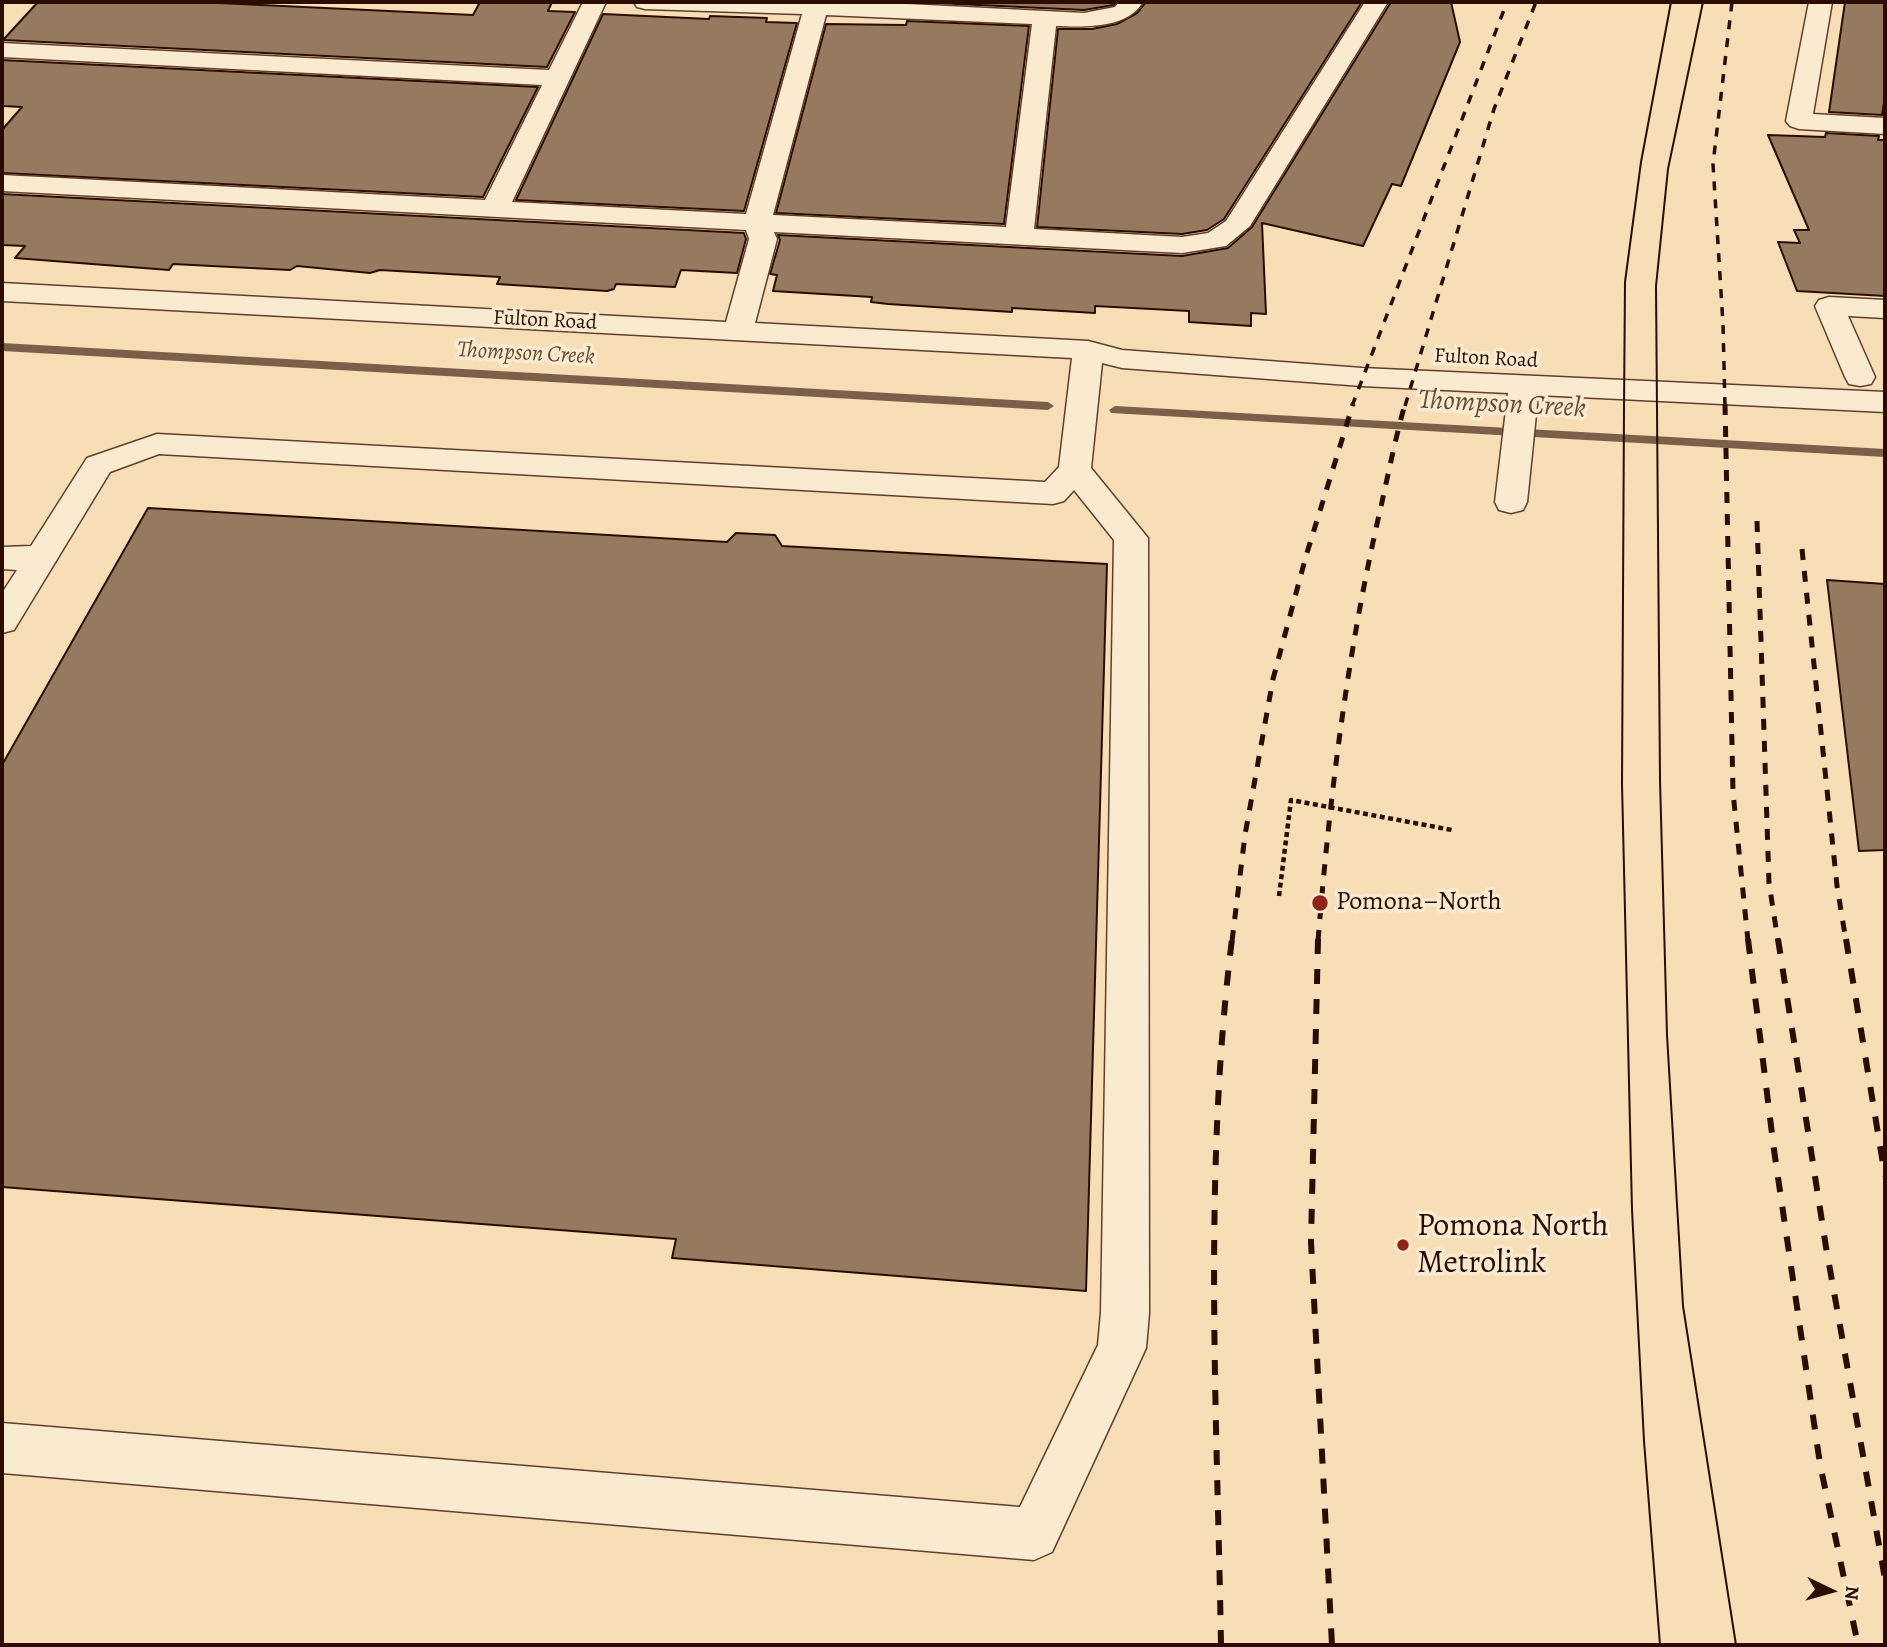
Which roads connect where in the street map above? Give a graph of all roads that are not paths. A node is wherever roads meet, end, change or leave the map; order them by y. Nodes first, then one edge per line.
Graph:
1 (594, 2) edge
2 (645, 2) edge
3 (1132, 2) edge
4 (1376, 2) edge
5 (1820, 2) edge
6 (879, 5) edge
7 (816, 7) junction
8 (1045, 18) junction
9 (2, 50) edge
10 (556, 78) junction
11 (1885, 126) edge
12 (2, 183) edge
13 (495, 208) junction
14 (757, 223) junction
15 (1019, 237) junction
16 (2, 292) edge
17 (1885, 309) edge
18 (738, 331) junction
19 (1088, 350) junction
20 (1873, 378) edge
21 (1523, 393) junction
22 (1885, 402) edge
23 (1075, 470) junction
24 (1511, 502) dead end
25 (2, 558) edge
26 (41, 558) junction
27 (2, 621) edge
28 (2, 1448) edge

1 - 10 street
2 - 7 street
3 - 8 street
4 - 15 street
5 - 11 street
6 - 7 street
6 - 8 street
7 - 14 street
8 - 15 street
9 - 10 street
10 - 13 street
12 - 13 street
13 - 14 street
14 - 15 street
14 - 18 street
16 - 18 street, Fulton Road
17 - 20 street
18 - 19 street, Fulton Road
19 - 20 street, Fulton Road
19 - 21 street, Fulton Road
19 - 23 street
21 - 22 street, Fulton Road
21 - 24 street
23 - 26 street
23 - 28 street
25 - 26 street
26 - 27 street

